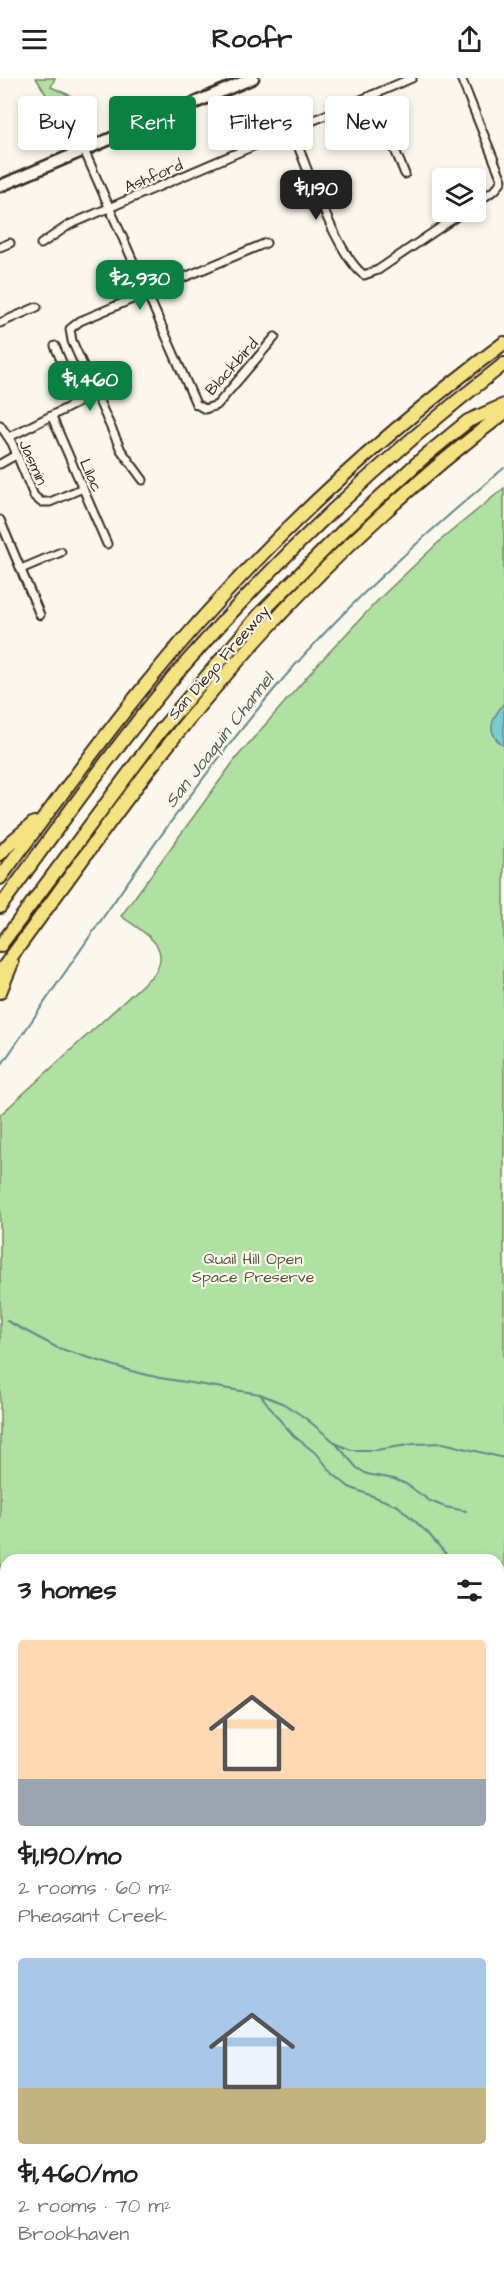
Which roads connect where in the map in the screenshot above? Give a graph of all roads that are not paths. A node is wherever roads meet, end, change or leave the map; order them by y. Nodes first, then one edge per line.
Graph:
1 (253, 78) edge
2 (412, 78) edge
3 (461, 78) edge
4 (372, 95) junction
5 (313, 121) edge
6 (97, 144) edge
7 (84, 150) joint
8 (245, 150) edge
9 (300, 150) edge
10 (405, 174) dead end
11 (0, 186) edge
12 (486, 196) edge
13 (110, 208) junction
14 (448, 222) edge
15 (10, 243) dead end
16 (266, 243) dead end
17 (41, 244) dead end
18 (0, 247) edge
19 (146, 292) junction
20 (37, 307) dead end
21 (0, 323) edge
22 (275, 337) dead end
23 (504, 343) edge
24 (55, 346) dead end
25 (504, 364) edge
26 (504, 405) edge
27 (504, 413) edge
28 (52, 417) junction
29 (0, 425) edge
30 (9, 437) junction
31 (16, 455) junction
32 (0, 464) edge
33 (143, 480) dead end
34 (83, 488) junction
35 (0, 520) edge
36 (107, 544) dead end
37 (61, 552) dead end
38 (21, 569) junction
39 (40, 615) dead end
40 (47, 813) junction
41 (0, 854) edge
42 (0, 878) edge
43 (0, 907) edge
44 (0, 945) edge
45 (20, 945) junction
46 (0, 972) edge
47 (0, 992) edge

1 - 6 street
2 - 4 street, Ashford
3 - 12 street
4 - 5 street, Ashford
4 - 10 street
7 - 11 street
7 - 13 street
8 - 13 street, Ashford
9 - 14 street
13 - 17 street, Ashford
13 - 19 street
15 - 18 street
16 - 19 street
19 - 22 street, Blackbird
19 - 33 street
20 - 21 street
23 - 40 highway
24 - 28 street
25 - 43 highway
26 - 44 highway, San Diego Freeway
27 - 45 highway, San Diego Freeway
28 - 30 street
28 - 34 street, Lilac
29 - 30 street, Jasmin
30 - 31 street, Jasmin
31 - 32 street
31 - 34 street, Jasmin
34 - 36 street, Lilac
35 - 38 street
37 - 38 street
38 - 39 street
40 - 41 highway
40 - 42 highway
45 - 46 highway, San Diego Freeway
45 - 47 highway

